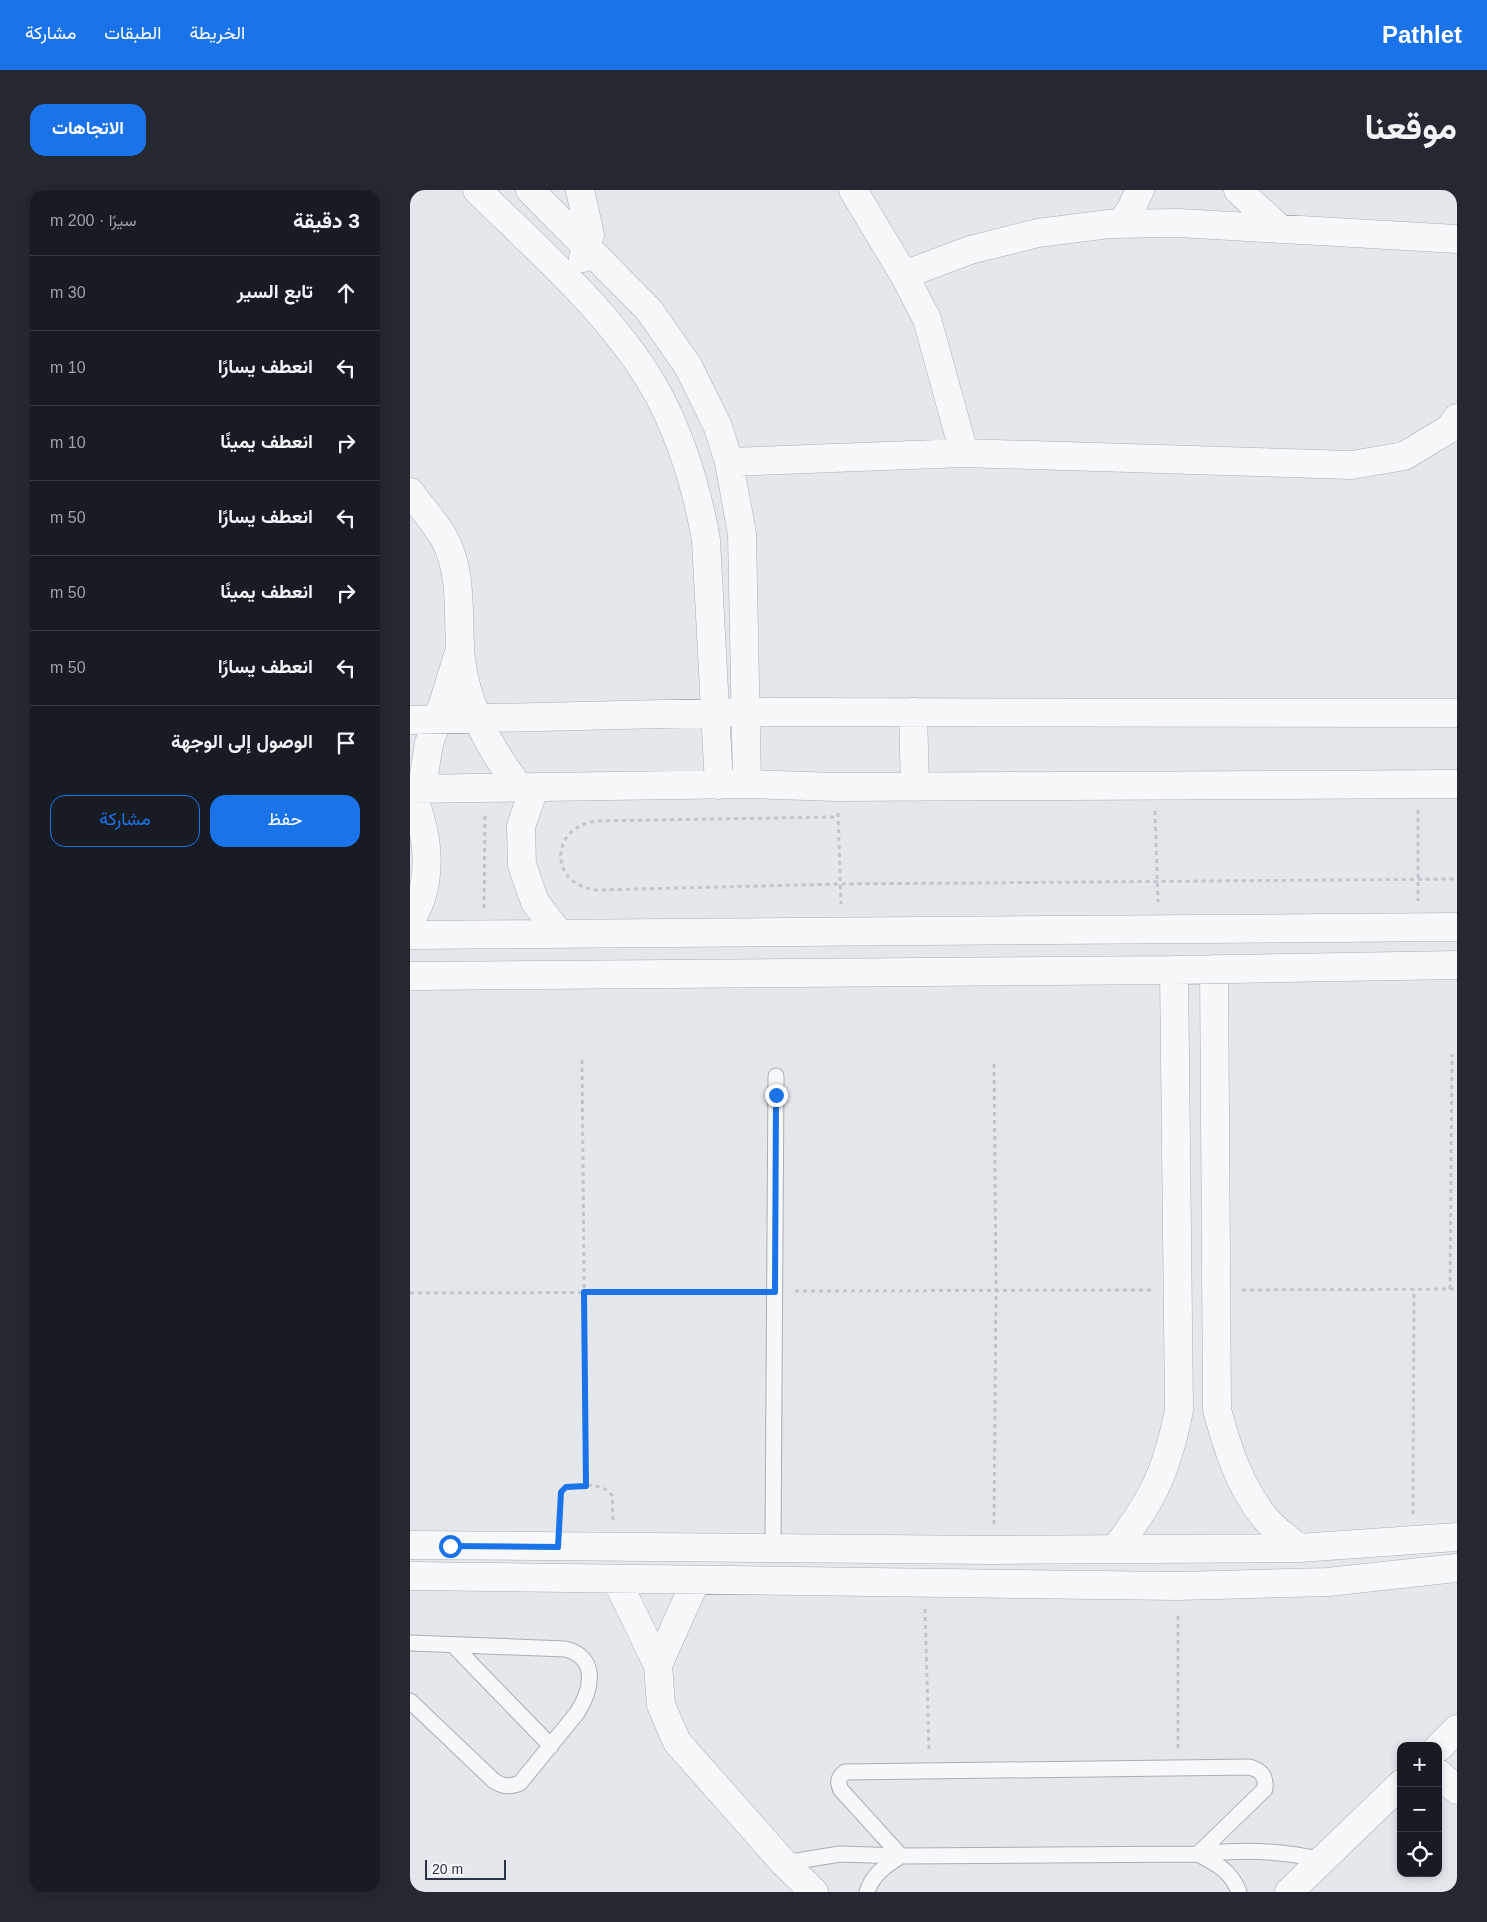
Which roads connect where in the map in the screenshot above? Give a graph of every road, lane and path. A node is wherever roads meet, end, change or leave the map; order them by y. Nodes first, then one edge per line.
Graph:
1 (476, 190) edge
2 (530, 190) edge
3 (580, 190) edge
4 (853, 190) edge
5 (1140, 190) edge
6 (1238, 190) edge
7 (1121, 224) junction
8 (1280, 229) junction
9 (1457, 239) edge
10 (588, 248) junction
11 (904, 275) junction
12 (566, 278) junction
13 (1457, 418) edge
14 (964, 453) junction
15 (729, 462) junction
16 (410, 492) edge
17 (460, 647) junction
18 (746, 712) junction
19 (913, 712) junction
20 (716, 713) junction
21 (1457, 713) edge
22 (476, 718) junction
23 (438, 719) junction
24 (410, 720) edge
25 (747, 784) junction
26 (1418, 784) junction
27 (1457, 784) edge
28 (719, 785) junction
29 (1153, 786) junction
30 (836, 787) junction
31 (915, 787) junction
32 (527, 788) junction
33 (414, 789) edge
34 (486, 789) junction
35 (838, 817) junction
36 (1457, 878) edge
37 (1418, 879) junction
38 (1158, 880) junction
39 (840, 884) junction
40 (410, 921) edge
41 (1418, 927) junction
42 (1457, 927) edge
43 (1160, 929) junction
44 (842, 931) junction
45 (483, 934) junction
46 (559, 934) junction
47 (410, 935) edge
48 (1457, 965) edge
49 (1214, 969) junction
50 (1174, 970) junction
51 (410, 976) edge
52 (1452, 1054) dead end
53 (582, 1060) dead end
54 (994, 1061) dead end
55 (776, 1076) dead end
56 (1414, 1289) junction
57 (1450, 1289) junction
58 (1457, 1289) edge
59 (996, 1290) junction
60 (1177, 1290) junction
61 (1216, 1290) junction
62 (584, 1292) junction
63 (775, 1292) junction
64 (410, 1293) edge
65 (1179, 1410) junction
66 (1217, 1410) junction
67 (586, 1486) junction
68 (1457, 1537) edge
69 (1412, 1542) junction
70 (410, 1545) edge
71 (558, 1547) junction
72 (613, 1547) junction
73 (773, 1547) junction
74 (1299, 1548) junction
75 (1115, 1549) junction
76 (994, 1550) junction
77 (1457, 1568) edge
78 (410, 1576) edge
79 (616, 1579) junction
80 (696, 1580) junction
81 (924, 1583) junction
82 (1178, 1586) junction
83 (410, 1642) edge
84 (453, 1645) junction
85 (658, 1665) junction
86 (410, 1701) edge
87 (1457, 1729) edge
88 (1442, 1744) edge
89 (551, 1746) junction
90 (1178, 1769) junction
91 (929, 1771) junction
92 (1442, 1777) edge
93 (1398, 1787) edge
94 (1457, 1790) edge
95 (1198, 1854) junction
96 (901, 1856) junction
97 (1322, 1860) junction
98 (784, 1863) junction
99 (814, 1892) edge
100 (867, 1892) edge
101 (1239, 1892) edge
102 (1288, 1892) edge

1 - 12 street
2 - 10 street
3 - 10 street
4 - 11 street
5 - 7 street
6 - 8 street
7 - 8 street
7 - 11 street
8 - 9 street
10 - 12 street
10 - 15 street
11 - 14 street
12 - 20 street
13 - 14 street
14 - 15 street
15 - 18 street
16 - 17 street
17 - 22 street
17 - 23 street
18 - 19 street
18 - 20 street
18 - 25 street
19 - 21 street
19 - 31 street
20 - 22 street
20 - 28 street
22 - 23 street
22 - 32 street
23 - 24 street
23 - 33 street
25 - 28 street
25 - 30 street
26 - 27 street
26 - 29 street
26 - 37 path
28 - 32 street
29 - 31 street
29 - 38 path
30 - 31 street
30 - 35 path
32 - 34 street
32 - 46 street
33 - 34 street
33 - 40 street
34 - 45 path
35 - 39 path
35 - 39 path
36 - 37 path
37 - 38 path
37 - 41 path
38 - 39 path
38 - 43 path
39 - 44 path
41 - 42 street
41 - 43 street
43 - 44 street
44 - 46 street
45 - 46 street
45 - 47 street
48 - 49 street
49 - 50 street
49 - 61 street
50 - 51 street
50 - 60 street
52 - 57 path
53 - 62 path
54 - 59 path
55 - 63 lane
56 - 57 path
56 - 61 path
56 - 69 path
57 - 58 path
59 - 60 path
59 - 63 path
59 - 76 path
60 - 65 street
61 - 66 street
62 - 63 path
62 - 64 path
62 - 67 path
63 - 73 lane
65 - 66 street
65 - 75 street
66 - 74 street
67 - 71 path
67 - 72 path
68 - 69 street
69 - 74 street
70 - 71 street
71 - 72 street
72 - 73 street
73 - 76 street
74 - 75 street
75 - 76 street
77 - 82 street
78 - 79 street
79 - 80 street
79 - 85 street
80 - 81 street
80 - 85 street
81 - 82 street
81 - 91 path
82 - 90 path
83 - 84 lane
84 - 89 lane
84 - 89 lane
85 - 98 street
86 - 89 lane
87 - 88 street
90 - 91 lane
90 - 95 lane
91 - 96 lane
92 - 94 street
93 - 97 street
95 - 96 lane
95 - 97 lane
95 - 101 lane
96 - 98 lane
96 - 100 lane
97 - 102 street
98 - 99 street

